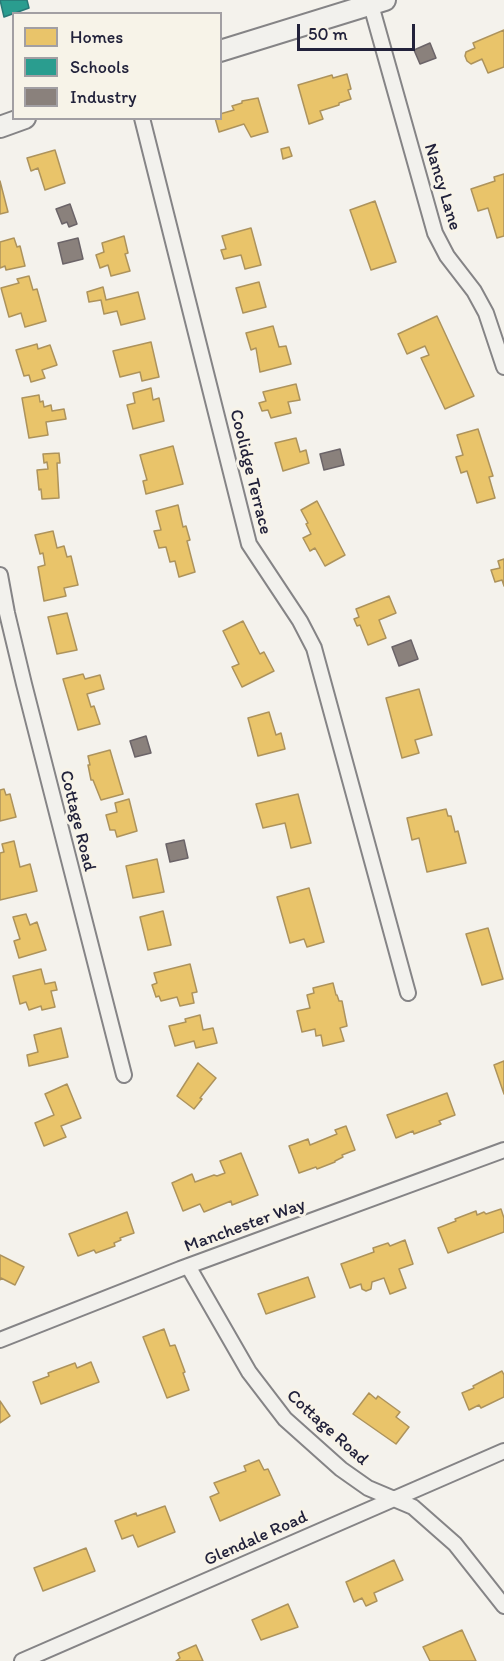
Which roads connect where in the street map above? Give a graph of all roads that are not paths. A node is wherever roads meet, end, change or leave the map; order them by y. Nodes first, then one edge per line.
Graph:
1 (378, 3) edge
2 (222, 50) edge
3 (20, 120) edge
4 (143, 120) edge
5 (0, 128) edge
6 (504, 367) edge
7 (0, 575) edge
8 (408, 993) dead end
9 (124, 1075) dead end
10 (504, 1150) edge
11 (188, 1266) junction
12 (0, 1340) edge
13 (504, 1451) edge
14 (394, 1499) junction
15 (504, 1606) edge
16 (22, 1661) edge

1 - 2 street
1 - 6 street, Nancy Lane
3 - 5 street
4 - 8 street, Coolidge Terrace
7 - 9 street, Cottage Road
10 - 11 street, Manchester Way
11 - 12 street, Manchester Way
11 - 14 street, Cottage Road
13 - 14 street, Glendale Road
14 - 15 street, Cottage Road
14 - 16 street, Glendale Road

